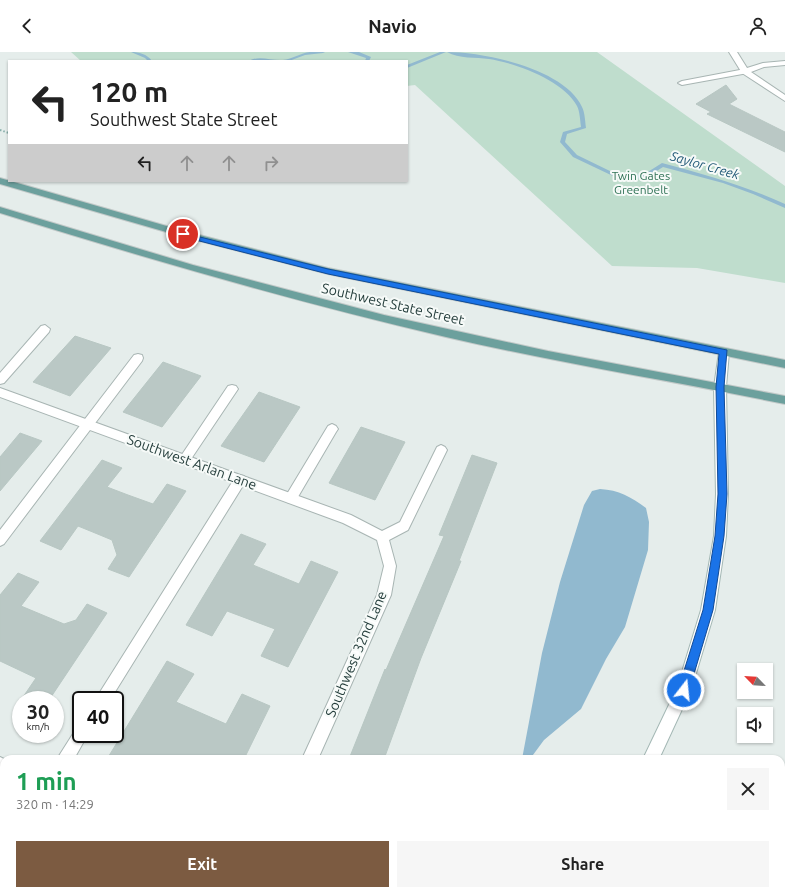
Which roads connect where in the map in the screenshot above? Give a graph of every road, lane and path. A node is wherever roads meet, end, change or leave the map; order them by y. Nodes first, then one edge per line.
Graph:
1 (733, 52) edge
2 (785, 63) edge
3 (745, 71) junction
4 (682, 83) dead end
5 (785, 99) edge
6 (0, 181) edge
7 (0, 210) edge
8 (46, 329) dead end
9 (724, 352) junction
10 (138, 358) dead end
11 (785, 364) edge
12 (0, 380) edge
13 (720, 387) junction
14 (232, 389) dead end
15 (0, 392) edge
16 (785, 400) edge
17 (89, 424) junction
18 (332, 429) dead end
19 (441, 450) dead end
20 (185, 460) junction
21 (240, 480) junction
22 (291, 498) junction
23 (382, 537) junction
24 (0, 540) edge
25 (108, 691) edge
26 (75, 743) edge
27 (68, 755) edge
28 (312, 755) edge
29 (653, 755) edge

1 - 3 street
2 - 3 street
3 - 4 street
3 - 5 street
6 - 9 main road, Southwest State Street
7 - 13 main road, Southwest State Street
8 - 12 street
9 - 11 main road, Southwest State Street
9 - 13 street
10 - 17 street
13 - 16 main road, Southwest State Street
13 - 29 street
14 - 20 street
15 - 17 street, Southwest Arlan Lane
17 - 20 street, Southwest Arlan Lane
17 - 24 street
18 - 22 street
19 - 23 street
20 - 21 street, Southwest Arlan Lane
21 - 22 street, Southwest Arlan Lane
21 - 25 street
22 - 23 street, Southwest Arlan Lane
23 - 28 street, Southwest 32nd Lane
26 - 27 street

